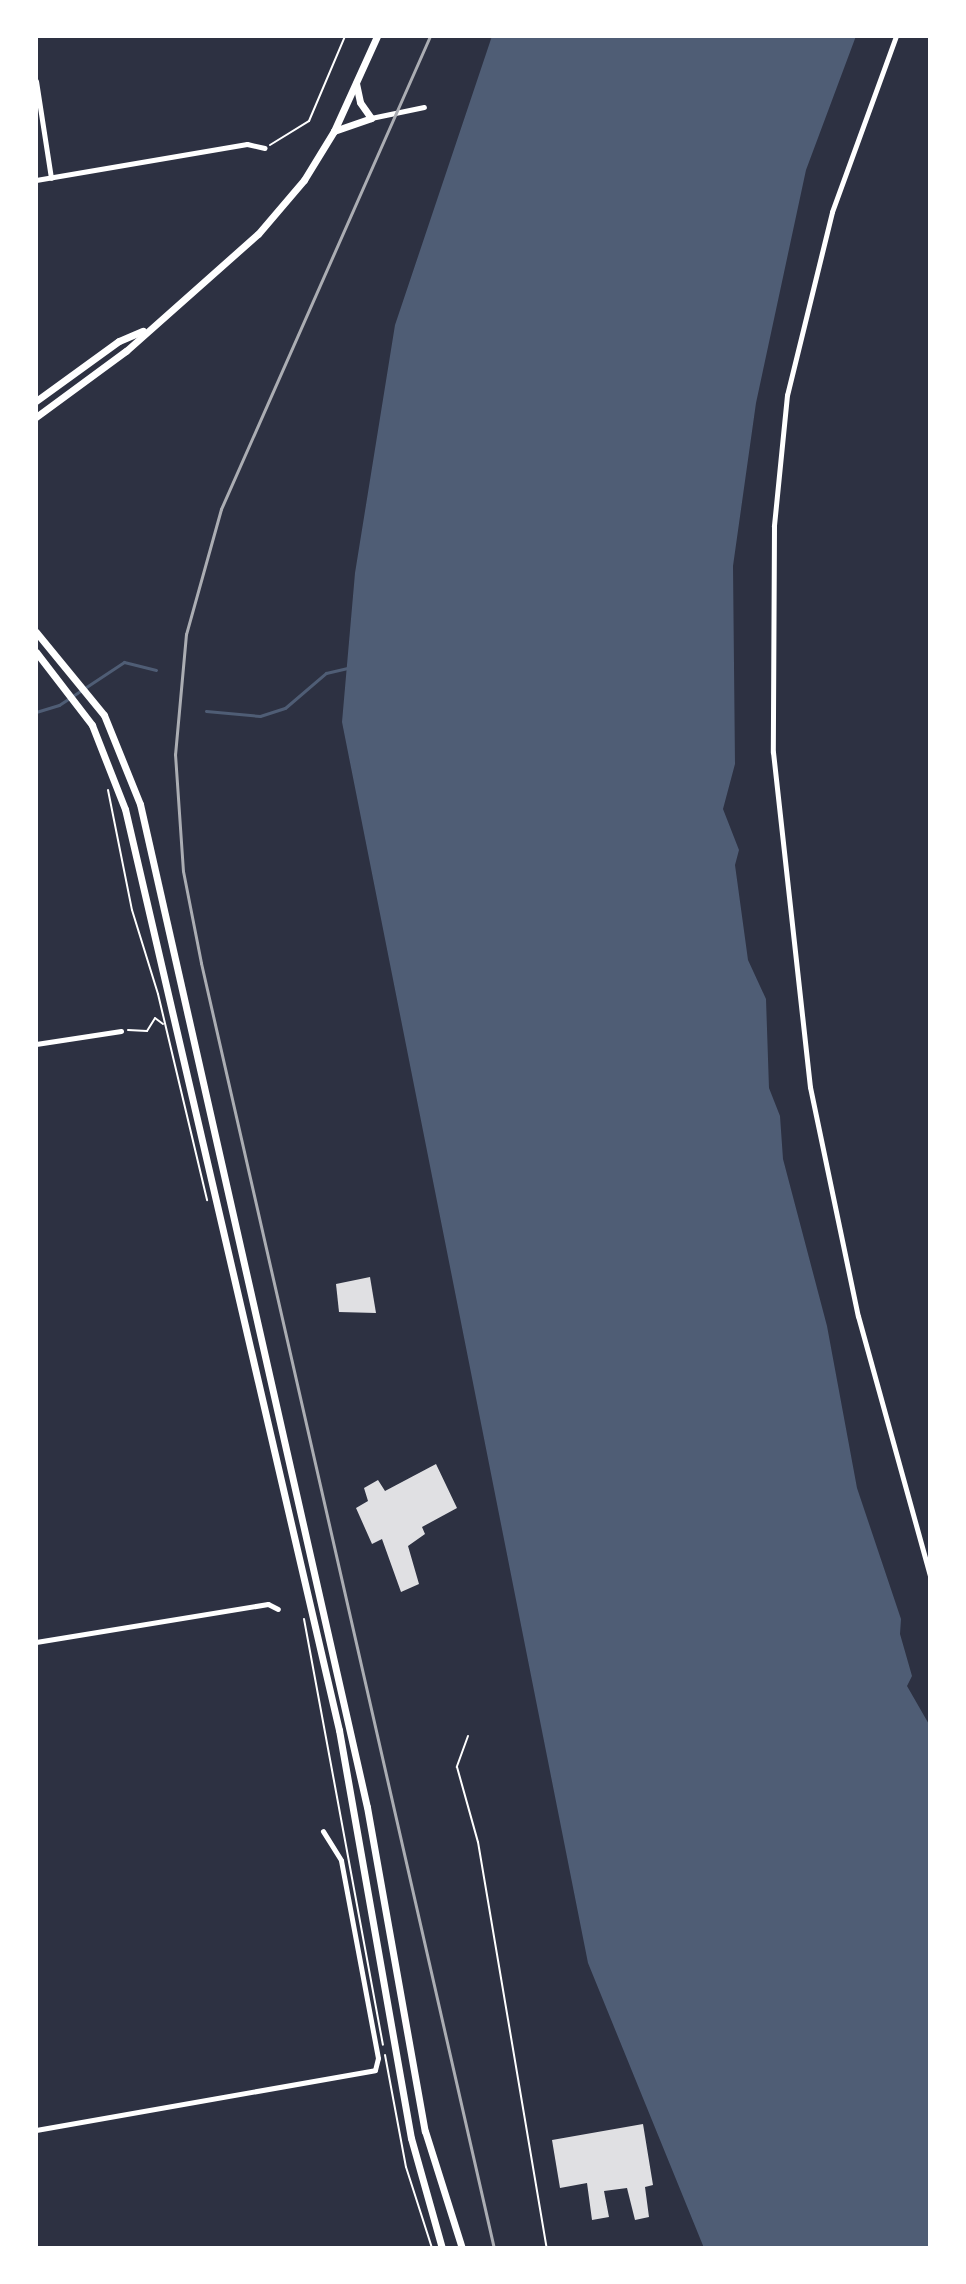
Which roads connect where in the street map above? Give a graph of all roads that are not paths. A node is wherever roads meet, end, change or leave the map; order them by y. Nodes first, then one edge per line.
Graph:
1 (377, 36) edge
2 (896, 36) edge
3 (36, 81) edge
4 (356, 82) junction
5 (424, 107) dead end
6 (371, 118) junction
7 (334, 131) junction
8 (265, 148) road end
9 (51, 178) junction
10 (36, 180) edge
11 (145, 330) junction
12 (36, 401) edge
13 (36, 417) edge
14 (36, 632) edge
15 (36, 652) edge
16 (121, 1031) road end
17 (36, 1044) edge
18 (930, 1575) edge
19 (278, 1609) dead end
20 (36, 1642) edge
21 (468, 1736) dead end
22 (323, 1831) dead end
23 (36, 2130) edge
24 (442, 2248) edge
25 (462, 2248) edge
26 (547, 2248) edge

1 - 4 main road
2 - 18 street
3 - 9 street
4 - 6 main road
4 - 7 main road
5 - 6 street
6 - 7 main road
7 - 11 main road
8 - 9 street
9 - 10 street
11 - 12 main road
11 - 13 main road
14 - 25 main road
15 - 24 main road
16 - 17 street
19 - 20 street
21 - 26 lane
22 - 23 street

